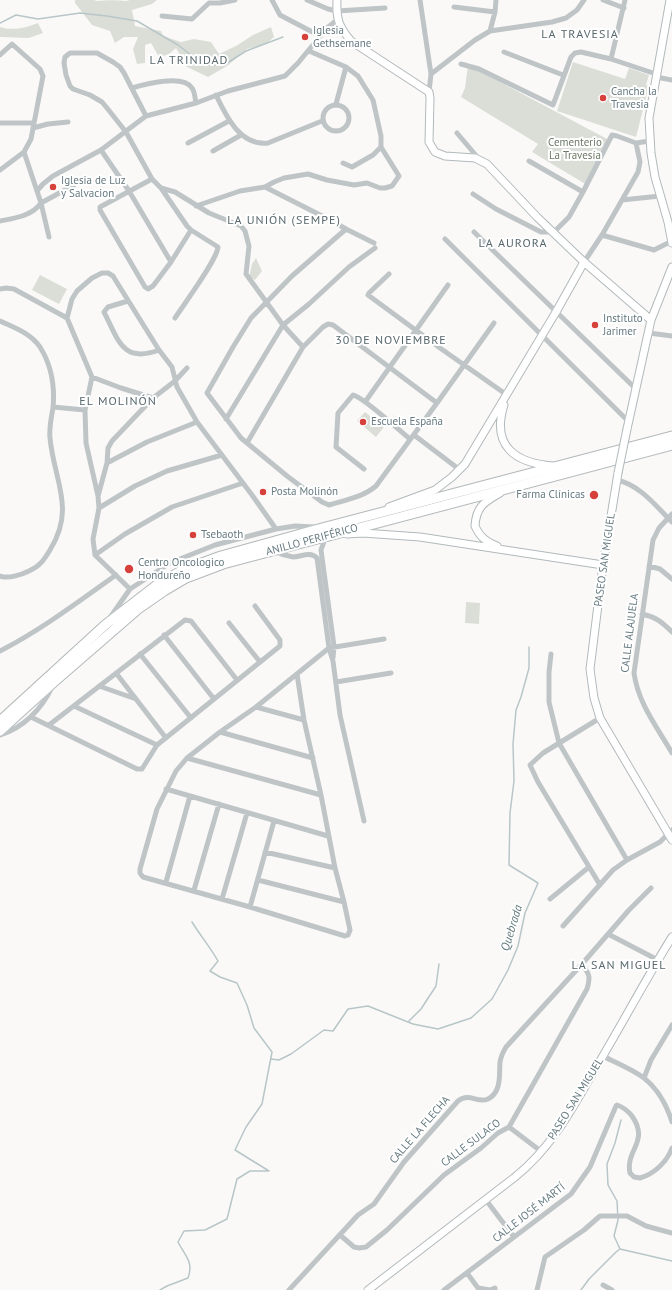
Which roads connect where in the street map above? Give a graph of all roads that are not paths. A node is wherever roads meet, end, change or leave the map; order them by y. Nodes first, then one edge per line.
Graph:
1 (235, 0) edge
2 (272, 0) edge
3 (307, 0) edge
4 (337, 0) edge
5 (420, 0) edge
6 (496, 0) edge
7 (584, 0) edge
8 (603, 0) edge
9 (626, 0) edge
10 (670, 0) edge
11 (454, 7) dead end
12 (386, 8) dead end
13 (624, 8) junction
14 (670, 11) edge
15 (495, 12) junction
16 (337, 15) junction
17 (162, 16) dead end
18 (490, 32) junction
19 (320, 36) junction
20 (309, 51) junction
21 (504, 52) dead end
22 (0, 56) edge
23 (611, 58) junction
24 (461, 64) dead end
25 (346, 67) junction
26 (431, 74) junction
27 (563, 75) junction
28 (656, 76) junction
29 (672, 80) edge
30 (132, 88) junction
31 (429, 92) junction
32 (216, 95) junction
33 (196, 103) junction
34 (336, 104) junction
35 (146, 116) junction
36 (229, 121) junction
37 (322, 121) junction
38 (68, 122) dead end
39 (0, 123) edge
40 (33, 126) junction
41 (126, 132) junction
42 (457, 133) dead end
43 (241, 135) junction
44 (650, 141) junction
45 (636, 143) junction
46 (188, 144) dead end
47 (381, 147) junction
48 (101, 150) junction
49 (213, 150) dead end
50 (24, 152) junction
51 (479, 159) junction
52 (529, 161) dead end
53 (342, 163) dead end
54 (0, 170) edge
55 (152, 180) junction
56 (74, 185) dead end
57 (265, 187) junction
58 (161, 188) junction
59 (37, 191) junction
60 (129, 191) junction
61 (583, 192) junction
62 (473, 194) dead end
63 (660, 196) junction
64 (622, 200) junction
65 (41, 203) junction
66 (196, 206) junction
67 (0, 221) edge
68 (192, 230) junction
69 (346, 230) junction
70 (474, 232) dead end
71 (554, 232) junction
72 (602, 236) junction
73 (49, 238) dead end
74 (446, 239) dead end
75 (672, 242) edge
76 (171, 262) junction
77 (584, 262) junction
78 (672, 267) edge
79 (389, 274) dead end
80 (448, 285) dead end
81 (0, 289) edge
82 (128, 301) junction
83 (266, 301) junction
84 (556, 312) junction
85 (67, 318) junction
86 (176, 318) dead end
87 (651, 320) junction
88 (0, 321) edge
89 (494, 323) dead end
90 (283, 325) junction
91 (415, 329) junction
92 (649, 333) junction
93 (542, 336) junction
94 (672, 336) edge
95 (303, 347) junction
96 (159, 350) junction
97 (465, 366) junction
98 (389, 367) junction
99 (187, 368) dead end
100 (92, 377) junction
101 (175, 381) junction
102 (636, 389) junction
103 (507, 395) junction
104 (153, 398) junction
105 (364, 402) junction
106 (438, 403) junction
107 (53, 407) junction
108 (85, 410) junction
109 (226, 418) junction
110 (197, 422) junction
111 (628, 426) junction
112 (672, 436) edge
113 (412, 437) junction
114 (247, 443) junction
115 (672, 445) edge
116 (222, 455) junction
117 (107, 463) junction
118 (560, 466) junction
119 (364, 469) dead end
120 (93, 470) junction
121 (460, 470) junction
122 (103, 473) junction
123 (618, 476) junction
124 (243, 484) junction
125 (504, 490) junction
126 (98, 496) junction
127 (99, 508) junction
128 (671, 518) edge
129 (352, 520) junction
130 (276, 529) junction
131 (327, 533) junction
132 (321, 550) junction
133 (273, 551) junction
134 (510, 551) junction
135 (95, 555) junction
136 (315, 555) junction
137 (604, 565) junction
138 (649, 566) junction
139 (116, 575) junction
140 (0, 576) edge
141 (672, 580) edge
142 (130, 589) junction
143 (255, 606) dead end
144 (642, 614) junction
145 (229, 623) dead end
146 (105, 625) junction
147 (672, 632) edge
148 (164, 635) junction
149 (384, 639) dead end
150 (332, 647) junction
151 (0, 651) edge
152 (140, 654) junction
153 (551, 654) dead end
154 (260, 662) junction
155 (116, 673) junction
156 (391, 673) dead end
157 (297, 674) junction
158 (237, 680) junction
159 (54, 682) junction
160 (336, 682) junction
161 (100, 686) junction
162 (214, 699) junction
163 (136, 700) junction
164 (74, 706) junction
165 (256, 707) junction
166 (31, 717) junction
167 (191, 718) junction
168 (600, 718) junction
169 (304, 720) junction
170 (0, 721) edge
171 (49, 726) junction
172 (0, 731) edge
173 (220, 732) junction
174 (0, 735) edge
175 (166, 738) junction
176 (559, 743) junction
177 (157, 745) junction
178 (672, 752) edge
179 (187, 758) junction
180 (313, 758) junction
181 (166, 789) junction
182 (320, 795) junction
183 (190, 796) junction
184 (219, 804) junction
185 (247, 813) junction
186 (364, 820) dead end
187 (274, 821) junction
188 (670, 831) edge
189 (328, 836) junction
190 (672, 840) edge
191 (265, 852) junction
192 (627, 860) junction
193 (589, 867) junction
194 (335, 868) junction
195 (258, 880) junction
196 (166, 882) junction
197 (600, 885) junction
198 (651, 888) dead end
199 (194, 890) junction
200 (222, 899) junction
201 (550, 899) dead end
202 (344, 902) junction
203 (250, 907) junction
204 (564, 926) dead end
205 (608, 934) junction
206 (672, 937) edge
207 (658, 960) junction
208 (582, 964) junction
209 (672, 1025) edge
210 (672, 1031) edge
211 (603, 1056) junction
212 (651, 1060) junction
213 (644, 1078) junction
214 (672, 1122) edge
215 (509, 1127) junction
216 (672, 1148) edge
217 (542, 1152) junction
218 (486, 1200) junction
219 (672, 1233) edge
220 (340, 1235) junction
221 (514, 1237) junction
222 (467, 1273) junction
223 (603, 1285) dead end
224 (289, 1290) edge
225 (368, 1290) edge
226 (444, 1290) edge
227 (495, 1290) edge
228 (537, 1290) edge
229 (612, 1290) edge

1 - 17 street
2 - 19 street
3 - 16 street
4 - 16 street
5 - 26 street
6 - 15 street
7 - 18 street
8 - 13 street
9 - 13 street
10 - 14 street
11 - 15 street
12 - 16 street
13 - 23 street
14 - 28 street
15 - 18 street
16 - 19 street
16 - 31 street
18 - 26 street
19 - 20 street
20 - 25 street
20 - 32 street
21 - 27 street
22 - 40 street
23 - 27 street
23 - 28 street
24 - 27 street
25 - 34 street
25 - 47 street
26 - 31 street
28 - 29 street
28 - 44 street
30 - 33 street
30 - 35 street
30 - 41 street
31 - 51 street
32 - 33 street
32 - 36 street
33 - 35 street
34 - 37 street
34 - 37 street
35 - 41 street
36 - 43 street
36 - 46 street
37 - 43 street
38 - 40 street
39 - 40 street
40 - 50 street
41 - 48 street
41 - 55 street
42 - 51 street
43 - 49 street
44 - 45 street
44 - 63 street
45 - 61 street
45 - 64 street
47 - 53 street
47 - 57 street
48 - 59 street
48 - 60 street
50 - 54 street
50 - 59 street
51 - 71 street
52 - 61 street
55 - 58 street
55 - 60 street
56 - 65 street
57 - 66 street
57 - 69 street
58 - 66 street
58 - 68 street
59 - 65 street
60 - 76 street
60 - 76 street
61 - 71 street
62 - 71 street
63 - 64 street
63 - 75 street
64 - 72 street
65 - 67 street
65 - 73 street
66 - 83 street
68 - 76 street
68 - 86 street
69 - 83 street
69 - 90 street
70 - 84 street
71 - 77 street
72 - 75 street
72 - 77 street
74 - 93 street
77 - 84 street
77 - 87 street
78 - 87 street, PASEO SAN MIGUEL
79 - 91 street
80 - 91 street
81 - 85 street
82 - 85 street
82 - 96 street
82 - 96 street
83 - 90 street
83 - 109 street
84 - 93 street
84 - 102 street
85 - 100 street
87 - 92 street, PASEO SAN MIGUEL
88 - 107 street
89 - 97 street
90 - 95 street
90 - 109 street
91 - 97 street
91 - 98 street
92 - 94 street
92 - 102 street, PASEO SAN MIGUEL
93 - 103 street
93 - 111 street
95 - 98 street
95 - 114 street
96 - 101 street
97 - 103 street
97 - 106 street
98 - 105 street
98 - 106 street
99 - 101 street
100 - 104 street
100 - 108 street
101 - 104 street
101 - 110 street
102 - 111 street, PASEO SAN MIGUEL
103 - 118 street
103 - 121 street
104 - 117 street
105 - 113 street
105 - 119 street
106 - 113 street
107 - 108 street
107 - 140 street
108 - 120 street
109 - 114 street
110 - 116 street
110 - 117 street
111 - 123 street, PASEO SAN MIGUEL, bridge
112 - 118 highway, ANILLO PERIFÉRICO
113 - 114 street
113 - 121 street
115 - 125 highway, ANILLO PERIFÉRICO
116 - 124 street
116 - 127 street
117 - 122 street
118 - 129 highway, ANILLO PERIFÉRICO
120 - 122 street
120 - 126 street
121 - 129 street
122 - 126 street
123 - 128 street
123 - 137 street, PASEO SAN MIGUEL
124 - 130 street
124 - 135 street
125 - 131 highway, ANILLO PERIFÉRICO
125 - 134 street
126 - 127 street
127 - 135 street
128 - 138 street, CALLE ALAJUELA
129 - 131 highway, ANILLO PERIFÉRICO
130 - 131 street
130 - 142 street
131 - 132 street
131 - 133 highway, ANILLO PERIFÉRICO
131 - 134 street
131 - 146 highway, ANILLO PERIFÉRICO
132 - 136 street
132 - 150 street
133 - 136 street
133 - 159 highway, ANILLO PERIFÉRICO
134 - 137 street
135 - 139 street
136 - 150 street
137 - 168 street, PASEO SAN MIGUEL
138 - 141 street
138 - 144 street, CALLE ALAJUELA
139 - 142 street
139 - 151 street
142 - 146 street
143 - 154 street
144 - 147 street
144 - 178 street, CALLE ALAJUELA
145 - 154 street
146 - 170 highway, ANILLO PERIFÉRICO
148 - 152 street
148 - 158 street
148 - 162 street
149 - 150 street
150 - 157 street
150 - 160 street
152 - 155 street
152 - 167 street
153 - 176 street
154 - 158 street
155 - 161 street
155 - 163 street
156 - 160 street
157 - 165 street
157 - 169 street
158 - 162 street
159 - 166 street
159 - 172 highway, ANILLO PERIFÉRICO
160 - 186 street
161 - 163 street
161 - 164 street
162 - 167 street
163 - 175 street
164 - 171 street
164 - 177 street
165 - 169 street
165 - 173 street
166 - 171 street
166 - 174 street
167 - 175 street
168 - 176 street
168 - 188 street, PASEO SAN MIGUEL
169 - 180 street
171 - 177 street
173 - 179 street
173 - 180 street
175 - 177 street
176 - 192 street
176 - 193 street
179 - 181 street
179 - 182 street
180 - 182 street
181 - 183 street
181 - 196 street
182 - 189 street
183 - 184 street
183 - 196 street
184 - 185 street
184 - 199 street
185 - 187 street
185 - 200 street
187 - 189 street
187 - 191 street
188 - 190 street, PASEO SAN MIGUEL
188 - 192 street
189 - 194 street
191 - 194 street
191 - 195 street
192 - 197 street
193 - 197 street
193 - 201 street
194 - 202 street
195 - 202 street
195 - 203 street
196 - 199 street
197 - 204 street
198 - 205 street, CALLE LA FLECHA
199 - 200 street
200 - 203 street
202 - 203 street
205 - 207 street
205 - 208 street, CALLE LA FLECHA
206 - 207 street, PASEO SAN MIGUEL
207 - 211 street, PASEO SAN MIGUEL
208 - 215 street, CALLE SULACO
208 - 220 street, CALLE LA FLECHA
209 - 212 street
210 - 212 street
211 - 213 street
211 - 217 street, PASEO SAN MIGUEL
212 - 213 street
213 - 214 street
215 - 217 street
215 - 220 street, CALLE SULACO
216 - 221 street, CALLE JOSÉ MARTÍ
217 - 218 street, PASEO SAN MIGUEL
218 - 221 street
218 - 225 street, PASEO SAN MIGUEL
219 - 228 street
220 - 224 street, CALLE LA FLECHA
221 - 222 street, CALLE JOSÉ MARTÍ
222 - 226 street, CALLE JOSÉ MARTÍ
222 - 227 street
223 - 229 street

